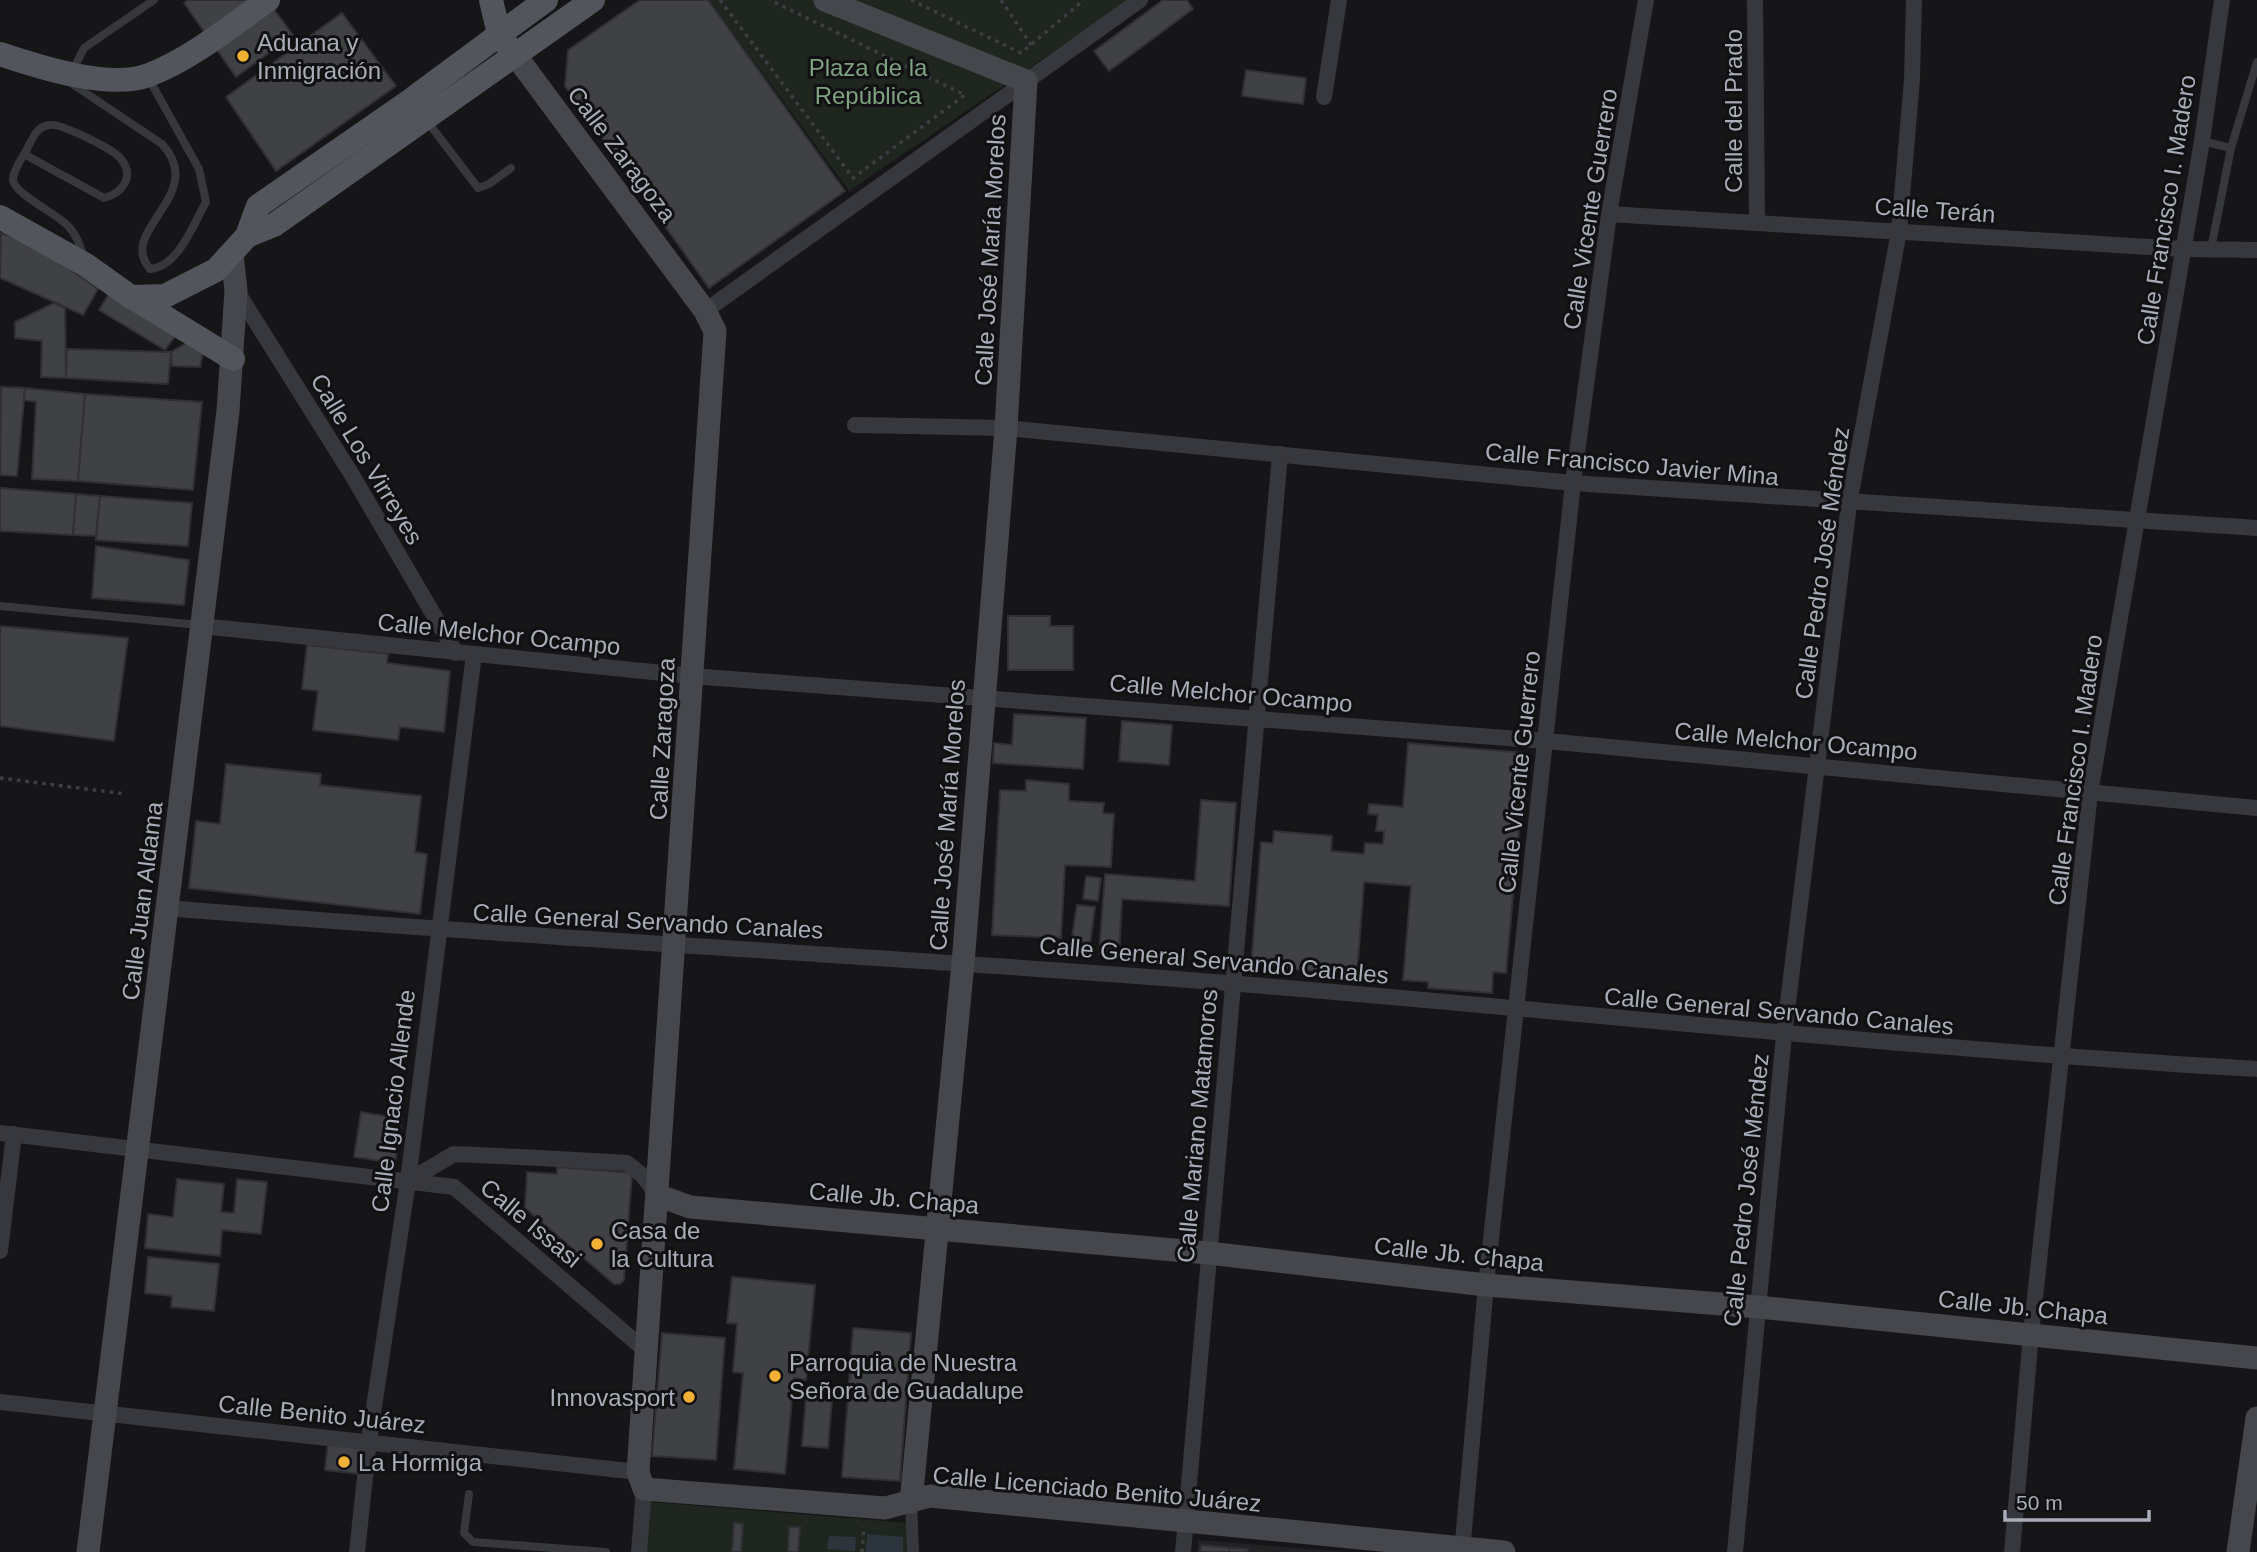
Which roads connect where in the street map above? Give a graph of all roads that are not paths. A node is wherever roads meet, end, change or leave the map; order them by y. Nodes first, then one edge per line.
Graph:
1 (155, 0) edge
2 (268, 0) edge
3 (491, 0) edge
4 (546, 0) edge
5 (593, 0) edge
6 (825, 0) edge
7 (1140, 0) edge
8 (1339, 0) edge
9 (1646, 0) edge
10 (1755, 0) edge
11 (1914, 0) edge
12 (2222, 0) edge
13 (499, 34) junction
14 (516, 56) junction
15 (8, 57) edge
16 (2257, 62) edge
17 (60, 71) junction
18 (147, 76) junction
19 (1026, 81) junction
20 (1324, 97) dead end
21 (419, 109) junction
22 (2202, 141) junction
23 (2231, 148) junction
24 (24, 154) junction
25 (511, 168) dead end
26 (1609, 214) junction
27 (0, 217) edge
28 (1757, 223) junction
29 (1899, 231) junction
30 (239, 246) junction
31 (2182, 249) junction
32 (2211, 249) junction
33 (2257, 250) edge
34 (86, 265) junction
35 (236, 290) junction
36 (131, 296) junction
37 (705, 311) junction
38 (233, 359) junction
39 (855, 425) dead end
40 (1006, 428) junction
41 (1280, 454) junction
42 (1573, 483) junction
43 (1849, 504) junction
44 (2136, 519) junction
45 (2257, 528) edge
46 (0, 606) edge
47 (201, 626) junction
48 (456, 653) junction
49 (474, 654) junction
50 (692, 676) junction
51 (982, 696) junction
52 (1256, 717) junction
53 (1546, 741) junction
54 (1818, 765) junction
55 (2090, 793) junction
56 (2257, 808) edge
57 (167, 908) junction
58 (437, 931) junction
59 (676, 946) junction
60 (963, 962) junction
61 (1234, 984) junction
62 (1515, 1009) junction
63 (1784, 1035) junction
64 (2062, 1058) junction
65 (2257, 1069) edge
66 (7, 1133) edge
67 (138, 1149) junction
68 (408, 1181) junction
69 (657, 1195) junction
70 (940, 1228) junction
71 (0, 1251) edge
72 (1208, 1254) junction
73 (1486, 1285) junction
74 (1758, 1307) junction
75 (2031, 1334) junction
76 (645, 1350) junction
77 (2257, 1359) edge
78 (0, 1402) edge
79 (107, 1414) junction
80 (2257, 1418) edge
81 (370, 1441) junction
82 (641, 1480) junction
83 (468, 1494) dead end
84 (911, 1502) junction
85 (1185, 1522) junction
86 (1463, 1550) edge
87 (88, 1552) edge
88 (356, 1552) edge
89 (606, 1552) edge
90 (639, 1552) edge
91 (913, 1552) edge
92 (1183, 1552) edge
93 (1503, 1552) edge
94 (1735, 1552) edge
95 (2012, 1552) edge
96 (2238, 1552) edge

1 - 17 lane
2 - 18 main road
3 - 13 main road
4 - 13 main road
5 - 14 main road
6 - 19 main road
7 - 19 street
8 - 20 street
9 - 26 street, Calle Vicente Guerrero
10 - 28 street, Calle del Prado
11 - 29 street, Calle Pedro José Méndez
12 - 22 street, Calle Francisco I. Madero
13 - 14 main road
13 - 21 main road
14 - 21 main road
14 - 37 main road, Calle Zaragoza
15 - 17 main road
16 - 23 lane
17 - 18 main road
17 - 18 lane
19 - 37 street
19 - 40 main road, Calle José María Morelos
21 - 25 lane
21 - 30 main road
22 - 23 lane
22 - 31 street, Calle Francisco I. Madero
23 - 32 lane
24 - 24 lane
24 - 34 lane
26 - 28 street, Calle Terán
26 - 42 street, Calle Vicente Guerrero
27 - 34 main road
28 - 29 street, Calle Terán
29 - 31 street, Calle Terán
29 - 43 street, Calle Pedro José Méndez
30 - 35 main road, Calle Juan Aldama
30 - 36 main road
31 - 32 street, Calle Terán
31 - 44 street, Calle Francisco I. Madero
32 - 33 street, Calle Terán
34 - 36 main road
35 - 38 main road, Calle Juan Aldama
35 - 48 street, Calle Los Virreyes
36 - 38 main road
37 - 50 main road, Calle Zaragoza
38 - 47 main road, Calle Juan Aldama
39 - 40 street, Calle Francisco Javier Mina
40 - 41 street, Calle Francisco Javier Mina
40 - 51 main road, Calle José María Morelos
41 - 42 street, Calle Francisco Javier Mina
41 - 52 street, Calle Mariano Matamoros
42 - 43 street, Calle Francisco Javier Mina
42 - 53 street, Calle Vicente Guerrero
43 - 44 street, Calle Francisco Javier Mina
43 - 54 street, Calle Pedro José Méndez
44 - 45 street, Calle Francisco Javier Mina
44 - 55 street, Calle Francisco I. Madero
46 - 47 lane
47 - 48 street, Calle Melchor Ocampo
47 - 57 main road, Calle Juan Aldama
48 - 49 street, Calle Melchor Ocampo
49 - 50 street, Calle Melchor Ocampo
49 - 58 street, Calle Ignacio Allende
50 - 51 street, Calle Melchor Ocampo
50 - 59 main road, Calle Zaragoza
51 - 52 street, Calle Melchor Ocampo
51 - 60 main road, Calle José María Morelos
52 - 53 street, Calle Melchor Ocampo
52 - 61 street, Calle Mariano Matamoros
53 - 54 street, Calle Melchor Ocampo
53 - 62 street, Calle Vicente Guerrero
54 - 55 street, Calle Melchor Ocampo
54 - 63 street, Calle Pedro José Méndez
55 - 56 street, Calle Melchor Ocampo
55 - 64 street, Calle Francisco I. Madero
57 - 58 street, Calle General Servando Canales
57 - 67 main road, Calle Juan Aldama
58 - 59 street, Calle General Servando Canales
58 - 68 street, Calle Ignacio Allende
59 - 60 street, Calle General Servando Canales
59 - 69 main road, Calle Zaragoza
60 - 61 street, Calle General Servando Canales
60 - 70 main road, Calle José María Morelos
61 - 62 street, Calle General Servando Canales
61 - 72 street, Calle Mariano Matamoros
62 - 63 street, Calle General Servando Canales
62 - 73 street, Calle Vicente Guerrero
63 - 64 street, Calle General Servando Canales
63 - 74 street, Calle Pedro José Méndez
64 - 65 street, Calle General Servando Canales
64 - 75 street, Calle Francisco I. Madero
66 - 67 street, Calle Issasi
66 - 71 street
67 - 68 street, Calle Issasi
67 - 79 main road, Calle Juan Aldama
68 - 69 street
68 - 76 street, Calle Issasi
68 - 81 street, Calle Ignacio Allende
69 - 70 main road, Calle Jb. Chapa
69 - 76 main road, Calle Zaragoza
70 - 72 main road, Calle Jb. Chapa
70 - 84 main road, Calle José María Morelos
72 - 73 main road, Calle Jb. Chapa
72 - 85 street, Calle Mariano Matamoros
73 - 74 main road, Calle Jb. Chapa
73 - 86 street, Calle Vicente Guerrero
74 - 75 main road, Calle Jb. Chapa
74 - 94 street, Calle Pedro José Méndez
75 - 77 main road, Calle Jb. Chapa
75 - 95 street, Calle Francisco I. Madero
76 - 82 main road, Calle Zaragoza
78 - 79 street, Calle Benito Juárez
79 - 81 street, Calle Benito Juárez
79 - 87 main road, Calle Juan Aldama
80 - 96 main road
81 - 82 street, Calle Benito Juárez
81 - 88 street, Calle Ignacio Allende
82 - 84 main road, Calle Licenciado Benito Juárez
82 - 90 street
83 - 89 lane
84 - 85 main road, Calle Licenciado Benito Juárez
84 - 91 street, Calle José María Morelos
85 - 86 main road, Calle Licenciado Benito Juárez
85 - 92 street, Calle Mariano Matamoros
86 - 93 main road, Calle Licenciado Benito Juárez

